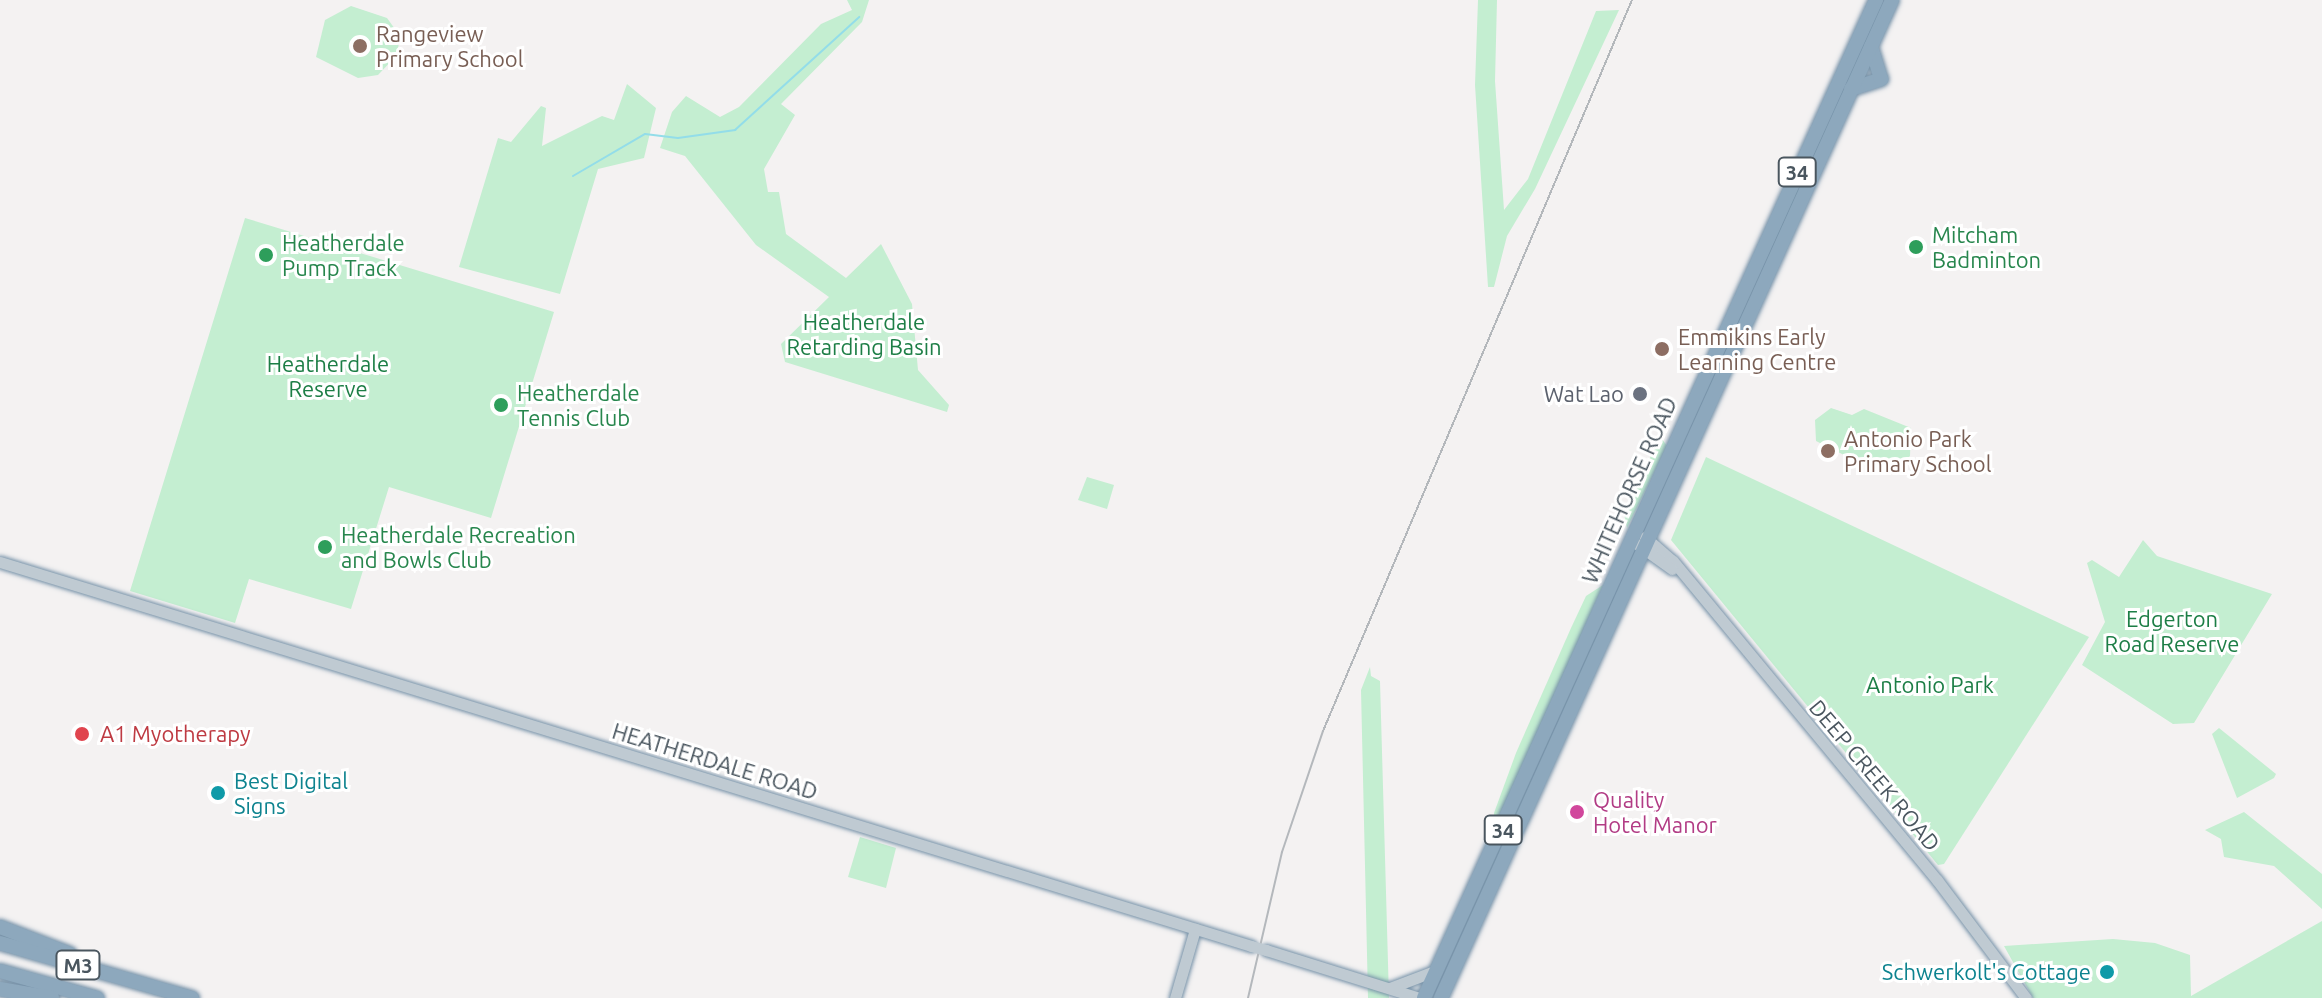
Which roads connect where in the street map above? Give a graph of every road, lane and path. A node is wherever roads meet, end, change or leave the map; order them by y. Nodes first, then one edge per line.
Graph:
1 (1876, 0) edge
2 (1892, 0) edge
3 (1871, 45) junction
4 (1851, 89) junction
5 (1665, 499) junction
6 (1639, 538) junction
7 (1664, 551) junction
8 (0, 562) edge
9 (1687, 582) junction
10 (0, 927) edge
11 (1195, 929) junction
12 (0, 943) edge
13 (1448, 952) junction
14 (1438, 968) junction
15 (0, 971) edge
16 (156, 987) junction
17 (0, 989) edge
18 (1388, 991) edge
19 (52, 998) edge
20 (97, 998) edge
21 (192, 998) edge
22 (1175, 998) edge
23 (1422, 998) edge
24 (1441, 998) edge
25 (2026, 998) edge

1 - 6 highway, WHITEHORSE ROAD / 34
2 - 3 highway, WHITEHORSE ROAD / 34
3 - 4 highway, WHITEHORSE ROAD / 34
3 - 4 highway
4 - 5 highway, WHITEHORSE ROAD / 34
5 - 6 highway, WHITEHORSE ROAD / 34
5 - 7 main road
6 - 7 main road, DEEP CREEK ROAD
6 - 9 main road, DEEP CREEK ROAD
6 - 13 highway, WHITEHORSE ROAD / 34
7 - 9 main road, DEEP CREEK ROAD
8 - 11 main road, HEATHERDALE ROAD
9 - 25 main road, DEEP CREEK ROAD
10 - 16 highway
11 - 18 main road, HEATHERDALE ROAD, bridge
11 - 22 main road
12 - 16 highway, M3
13 - 14 highway, WHITEHORSE ROAD / 34
13 - 24 highway, WHITEHORSE ROAD / 34
14 - 18 main road
14 - 23 highway, WHITEHORSE ROAD / 34
15 - 20 highway, M3
16 - 21 highway, M3
17 - 19 highway
18 - 23 main road, HEATHERDALE ROAD

